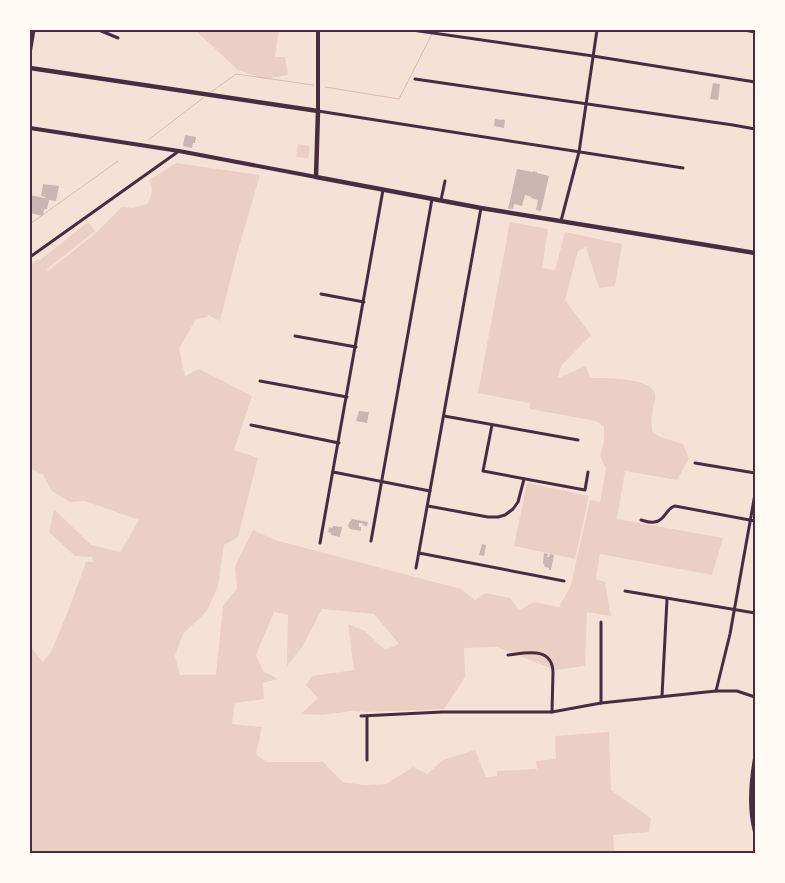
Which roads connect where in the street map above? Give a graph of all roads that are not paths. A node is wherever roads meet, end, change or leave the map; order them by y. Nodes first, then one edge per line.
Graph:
1 (34, 30) edge
2 (99, 30) edge
3 (318, 30) edge
4 (412, 30) edge
5 (597, 30) edge
6 (744, 30) edge
7 (755, 32) edge
8 (118, 38) dead end
9 (30, 54) edge
10 (593, 56) junction
11 (30, 68) edge
12 (415, 79) dead end
13 (755, 82) edge
14 (586, 104) junction
15 (318, 111) junction
16 (30, 128) edge
17 (755, 129) edge
18 (179, 151) junction
19 (579, 152) junction
20 (683, 168) dead end
21 (316, 177) junction
22 (445, 181) dead end
23 (384, 190) junction
24 (432, 199) junction
25 (441, 201) junction
26 (481, 208) junction
27 (561, 221) junction
28 (755, 253) edge
29 (30, 256) edge
30 (321, 294) dead end
31 (364, 302) junction
32 (296, 336) dead end
33 (356, 347) junction
34 (260, 381) dead end
35 (347, 397) junction
36 (444, 416) junction
37 (251, 425) dead end
38 (492, 425) junction
39 (578, 440) dead end
40 (339, 443) junction
41 (694, 463) dead end
42 (333, 472) junction
43 (588, 472) dead end
44 (755, 473) edge
45 (524, 479) junction
46 (382, 482) junction
47 (430, 491) junction
48 (755, 494) edge
49 (428, 506) junction
50 (641, 520) dead end
51 (753, 520) edge
52 (371, 541) dead end
53 (320, 543) dead end
54 (419, 553) junction
55 (416, 568) dead end
56 (564, 581) dead end
57 (625, 591) dead end
58 (667, 598) junction
59 (734, 610) junction
60 (755, 613) edge
61 (601, 622) dead end
62 (508, 655) dead end
63 (716, 691) junction
64 (662, 696) junction
65 (755, 698) edge
66 (601, 703) junction
67 (552, 712) junction
68 (361, 716) dead end
69 (367, 716) junction
70 (368, 760) dead end
71 (755, 760) edge
72 (755, 831) edge

1 - 9 street
2 - 8 street
3 - 15 street
4 - 10 street
5 - 10 street
6 - 7 street
10 - 13 street
10 - 14 street
11 - 15 main road
12 - 14 street
14 - 17 street
14 - 19 street
15 - 19 street
15 - 21 main road
16 - 18 street
18 - 21 street
18 - 29 street
19 - 20 street
19 - 27 street
21 - 23 main road
22 - 25 street
23 - 24 main road
23 - 31 street
24 - 25 main road
24 - 46 street
25 - 26 main road
26 - 27 main road
26 - 36 street
27 - 28 main road
30 - 31 street
31 - 33 street
32 - 33 street
33 - 35 street
34 - 35 street
35 - 40 street
36 - 38 street
36 - 47 street
37 - 40 street
38 - 39 street
38 - 45 street
40 - 42 street
41 - 44 street
42 - 46 street
42 - 53 street
43 - 45 street
45 - 49 street
46 - 47 street
46 - 52 street
47 - 49 street
48 - 51 street
49 - 54 street
50 - 51 street
51 - 59 street
54 - 55 street
54 - 56 street
57 - 58 street
58 - 59 street
58 - 64 street
59 - 60 street
59 - 63 street
61 - 66 street
62 - 67 street
63 - 64 street
63 - 65 street
64 - 66 street
66 - 67 street
67 - 69 street
68 - 69 street
69 - 70 street
71 - 72 main road

